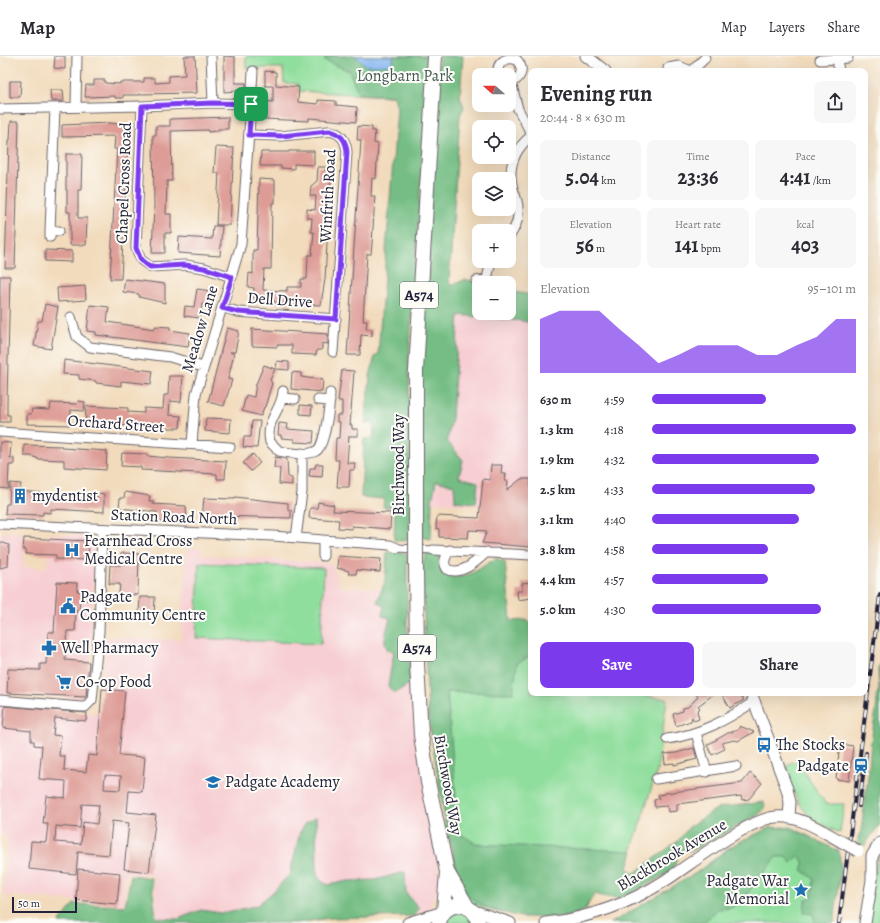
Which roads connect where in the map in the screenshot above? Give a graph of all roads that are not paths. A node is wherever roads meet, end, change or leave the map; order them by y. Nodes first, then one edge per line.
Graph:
1 (77, 56) edge
2 (212, 56) edge
3 (435, 56) edge
4 (586, 56) edge
5 (705, 58) dead end
6 (848, 58) dead end
7 (837, 59) junction
8 (820, 60) dead end
9 (498, 68) edge
10 (601, 68) edge
11 (668, 68) dead end
12 (684, 68) edge
13 (695, 68) edge
14 (838, 68) edge
15 (253, 71) dead end
16 (516, 80) edge
17 (516, 102) edge
18 (213, 103) junction
19 (251, 104) junction
20 (142, 106) junction
21 (76, 107) junction
22 (55, 108) junction
23 (0, 109) edge
24 (528, 127) edge
25 (249, 135) junction
26 (528, 139) edge
27 (516, 224) edge
28 (53, 233) dead end
29 (232, 277) junction
30 (222, 308) junction
31 (72, 317) dead end
32 (336, 319) junction
33 (333, 352) dead end
34 (203, 367) junction
35 (295, 399) dead end
36 (318, 400) dead end
37 (0, 432) edge
38 (192, 444) junction
39 (230, 447) dead end
40 (302, 453) junction
41 (0, 524) edge
42 (102, 530) junction
43 (296, 538) junction
44 (323, 540) junction
45 (397, 548) joint
46 (433, 550) joint
47 (450, 550) junction
48 (487, 552) junction
49 (528, 555) edge
50 (323, 556) dead end
51 (753, 697) edge
52 (0, 700) edge
53 (696, 734) junction
54 (667, 739) dead end
55 (736, 766) dead end
56 (707, 772) junction
57 (656, 779) dead end
58 (789, 818) junction
59 (880, 843) edge
60 (872, 856) junction
61 (447, 872) junction
62 (469, 909) junction
63 (442, 915) edge
64 (408, 923) edge
65 (478, 923) edge
66 (510, 923) edge
67 (546, 923) edge
68 (865, 923) edge

1 - 21 street
2 - 18 street
3 - 61 main road, Birchwood Way / A574, bridge
4 - 10 street
5 - 13 street
6 - 7 street
7 - 8 street
7 - 14 street
9 - 16 street
11 - 12 street
15 - 19 street, Meadow Lane
17 - 24 street
18 - 19 street
18 - 20 street
19 - 25 street, Meadow Lane
20 - 21 street
20 - 29 street, Chapel Cross Road
21 - 22 street
22 - 23 street
22 - 28 street
25 - 29 street, Meadow Lane
25 - 32 street, Winfrith Road
26 - 27 street
29 - 30 street, Meadow Lane
30 - 32 street, Dell Drive
30 - 34 street, Meadow Lane
31 - 34 street
32 - 33 street, Winfrith Road
34 - 38 street, Meadow Lane
35 - 40 street
36 - 40 street
37 - 38 street, Orchard Street
38 - 39 street, Orchard Street
40 - 43 street
41 - 42 street, Station Road North
42 - 43 street, Station Road North
42 - 52 street
43 - 44 street, Station Road North
44 - 45 street, Station Road North
44 - 50 street
45 - 46 street
46 - 47 street
47 - 48 street
47 - 48 street
48 - 49 street
51 - 53 street
51 - 58 street
53 - 54 street
53 - 56 street
55 - 56 street
56 - 57 street
58 - 60 street, bridge
58 - 67 street, Blackbrook Avenue
59 - 60 street
60 - 68 street
61 - 62 main road, Birchwood Way / A574
61 - 63 main road, Birchwood Way / A574
62 - 63 main road
62 - 65 main road, A574
62 - 66 street
63 - 64 street

